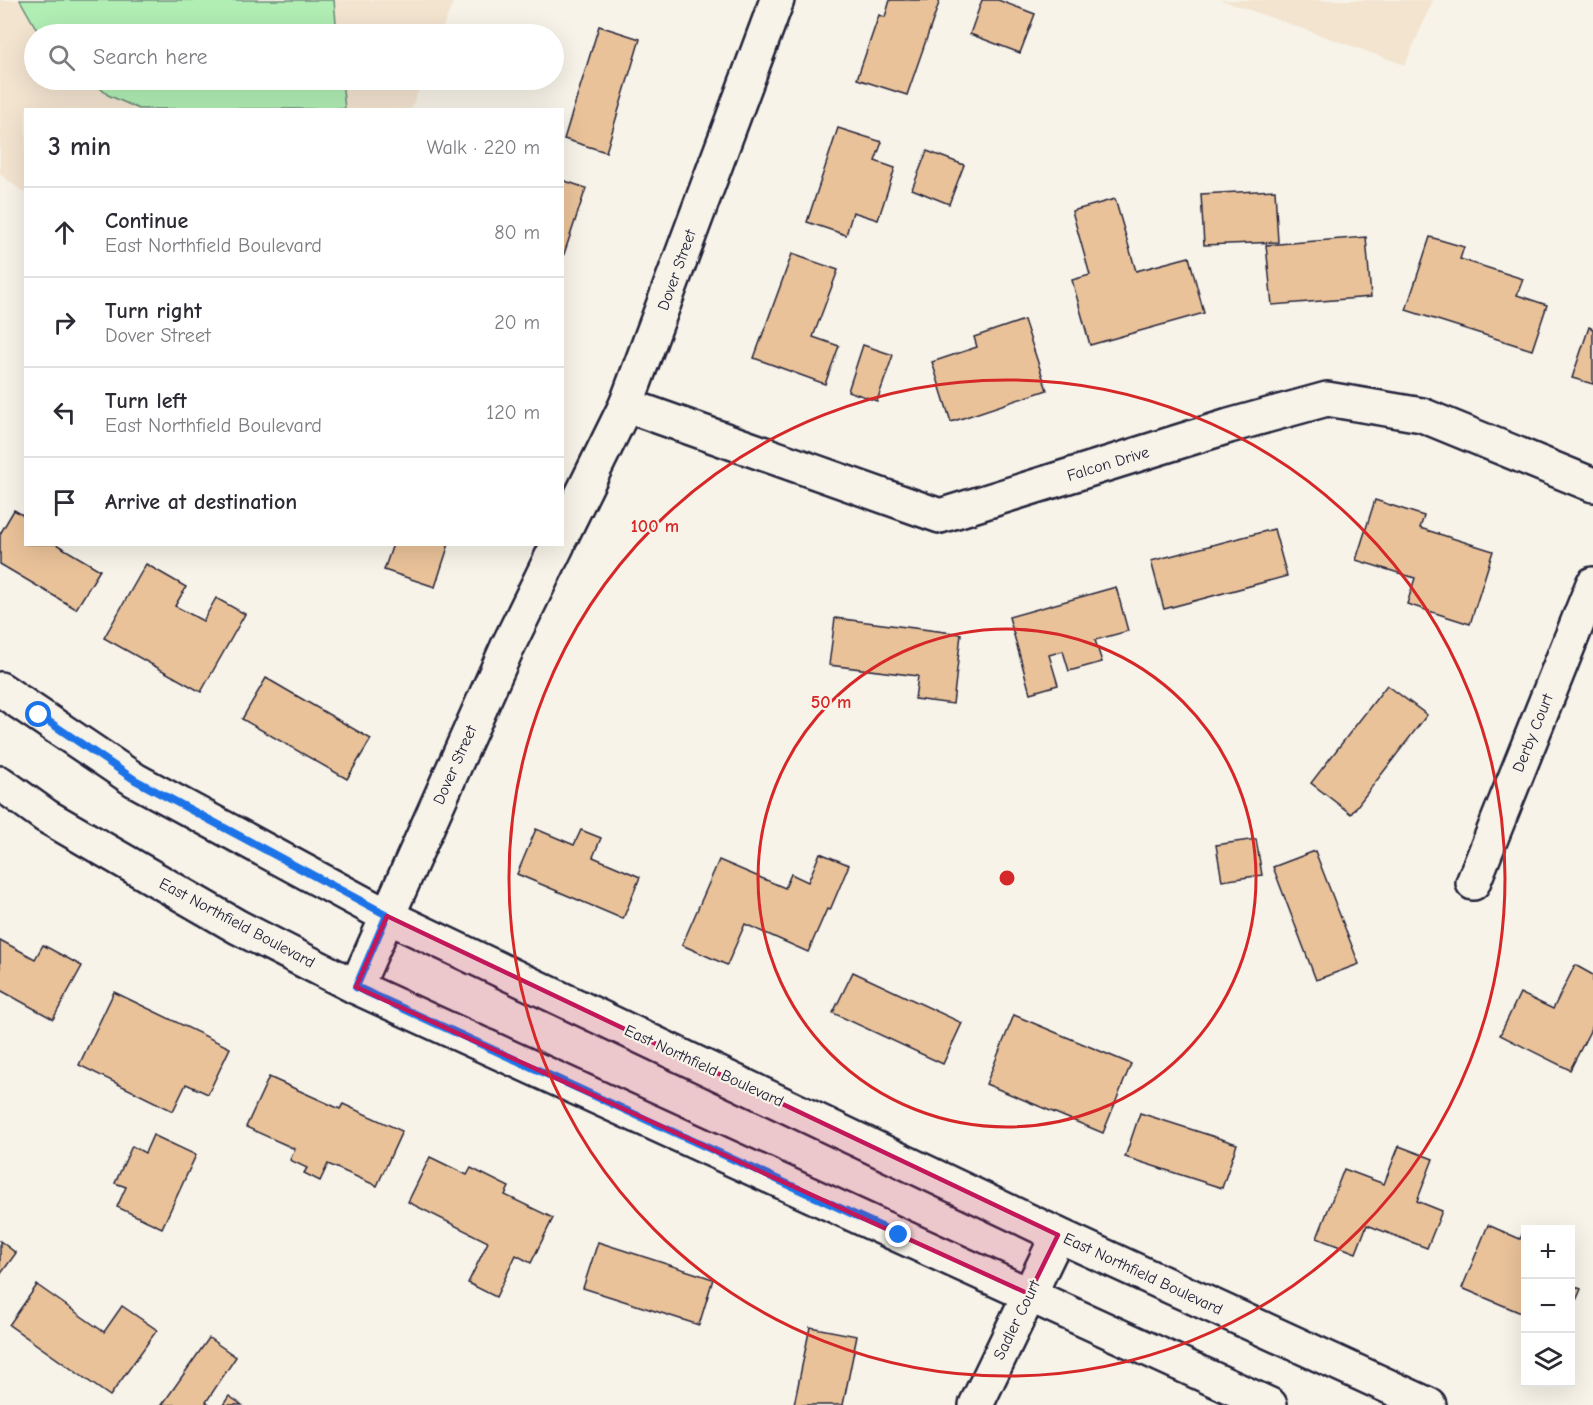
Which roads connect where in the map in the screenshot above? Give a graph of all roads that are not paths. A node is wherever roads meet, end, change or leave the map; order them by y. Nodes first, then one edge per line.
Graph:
1 (777, 0) edge
2 (626, 405) junction
3 (1593, 485) edge
4 (564, 531) edge
5 (557, 546) edge
6 (1593, 584) edge
7 (0, 689) edge
8 (0, 783) edge
9 (1473, 883) dead end
10 (387, 915) junction
11 (356, 987) junction
12 (1058, 1235) junction
13 (1029, 1294) junction
14 (976, 1405) edge
15 (1270, 1405) edge
16 (1429, 1405) edge

1 - 2 main road, Dover Street
2 - 3 main road, Falcon Drive
2 - 4 main road, Dover Street
5 - 10 main road, Dover Street
6 - 9 main road, Derby Court
7 - 10 main road, East Northfield Boulevard
8 - 11 main road, East Northfield Boulevard
10 - 11 main road, Dover Street
10 - 12 main road, East Northfield Boulevard
11 - 13 main road, East Northfield Boulevard
12 - 13 main road, Sadler Court
12 - 16 main road, East Northfield Boulevard
13 - 14 main road, Sadler Court
13 - 15 main road, East Northfield Boulevard

